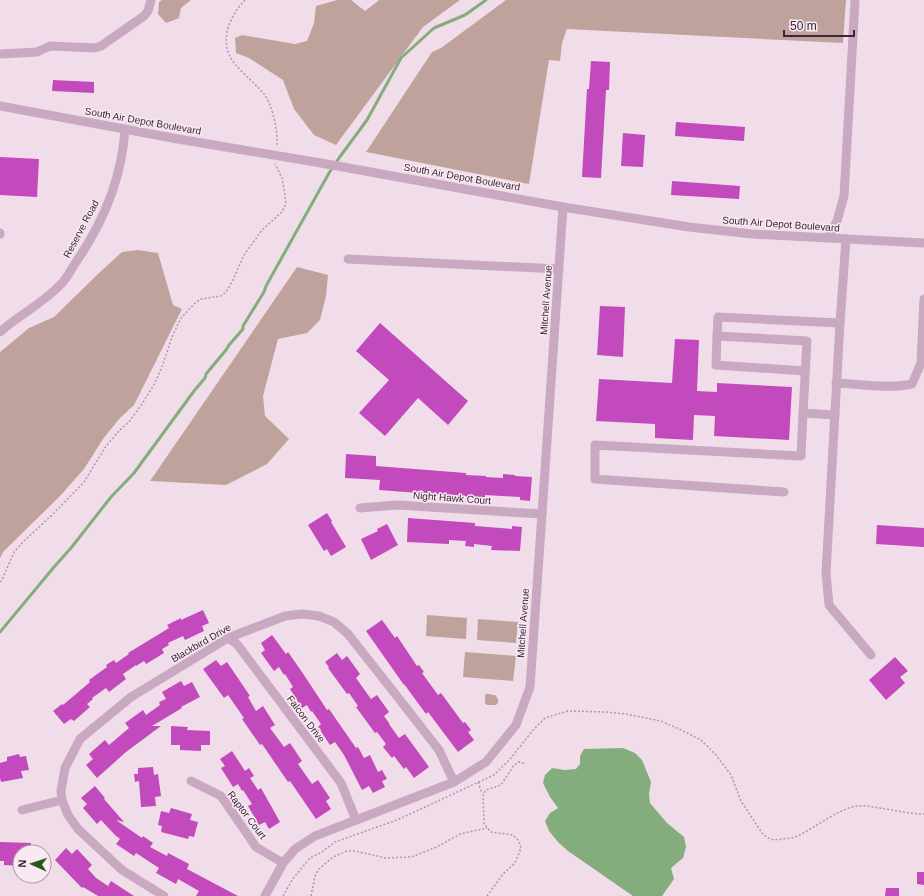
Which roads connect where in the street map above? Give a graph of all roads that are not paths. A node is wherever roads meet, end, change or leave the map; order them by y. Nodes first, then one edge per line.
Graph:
1 (151, 0) edge
2 (855, 0) edge
3 (0, 54) edge
4 (0, 106) edge
5 (125, 129) junction
6 (563, 207) junction
7 (828, 238) junction
8 (846, 239) junction
9 (924, 243) edge
10 (348, 259) dead end
11 (559, 270) junction
12 (924, 299) edge
13 (840, 323) junction
14 (0, 332) edge
15 (717, 336) junction
16 (805, 371) junction
17 (836, 383) junction
18 (803, 413) junction
19 (835, 415) junction
20 (784, 492) dead end
21 (360, 508) dead end
22 (542, 514) junction
23 (228, 638) junction
24 (871, 655) dead end
25 (192, 782) dead end
26 (454, 782) junction
27 (62, 800) junction
28 (22, 810) dead end
29 (356, 820) junction
30 (283, 863) junction
31 (164, 896) edge
32 (265, 896) edge

1 - 3 street
2 - 7 street
4 - 5 street, South Air Depot Boulevard
5 - 6 street, South Air Depot Boulevard
5 - 14 street, Reserve Road
6 - 7 street, South Air Depot Boulevard
6 - 11 street, Mitchell Avenue
7 - 8 street, South Air Depot Boulevard
8 - 9 street, South Air Depot Boulevard
8 - 13 street
10 - 11 street
11 - 22 street, Mitchell Avenue
12 - 17 street
13 - 15 street
13 - 17 street
15 - 16 street
15 - 16 street
16 - 18 street
17 - 19 street
18 - 19 street
18 - 20 street
19 - 24 street
21 - 22 street, Night Hawk Court
22 - 26 street, Mitchell Avenue
23 - 26 street, Blackbird Drive
23 - 27 street, Blackbird Drive
23 - 29 street, Falcon Drive
25 - 30 street, Raptor Court
26 - 29 street, Mitchell Avenue
27 - 28 street
27 - 31 street, Blackbird Drive
29 - 30 street, Mitchell Avenue
30 - 32 street, Mitchell Avenue

